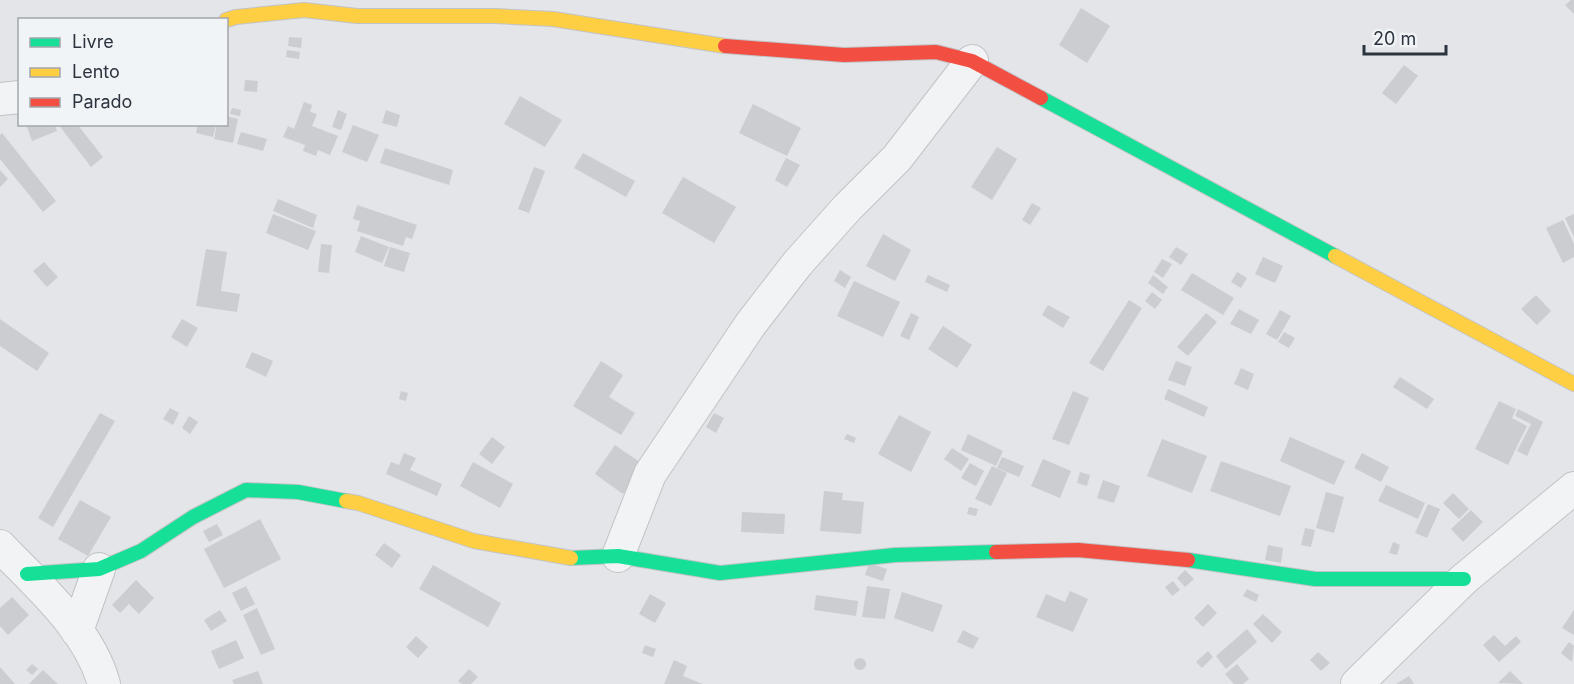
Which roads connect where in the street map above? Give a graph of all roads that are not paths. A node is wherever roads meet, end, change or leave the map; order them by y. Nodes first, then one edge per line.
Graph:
1 (228, 19) edge
2 (972, 61) junction
3 (18, 97) edge
4 (0, 99) edge
5 (1574, 384) edge
6 (1574, 488) edge
7 (0, 546) edge
8 (618, 556) junction
9 (99, 569) junction
10 (27, 574) junction
11 (1464, 579) junction
12 (77, 631) junction
13 (104, 684) edge
14 (1357, 684) edge

1 - 2 street
2 - 5 street
2 - 8 street
3 - 4 street
6 - 11 street
7 - 10 street
8 - 9 street
8 - 11 street
9 - 10 street
9 - 12 street
10 - 12 street
11 - 14 street
12 - 13 street

